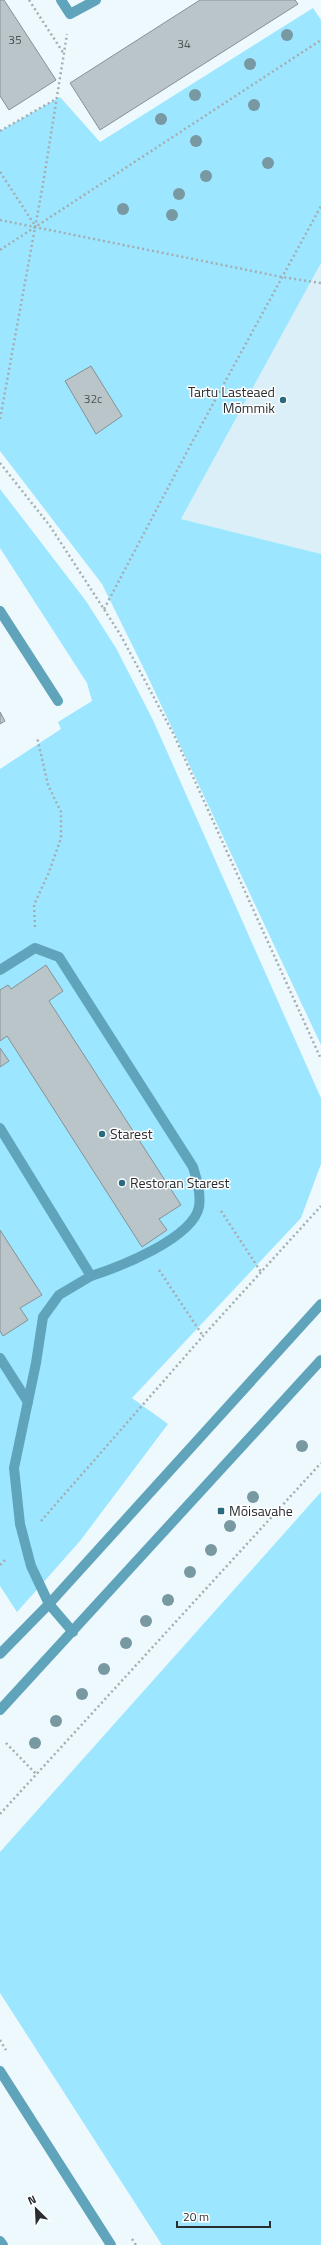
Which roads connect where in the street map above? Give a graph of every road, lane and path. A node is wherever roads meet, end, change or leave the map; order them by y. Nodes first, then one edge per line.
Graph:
1 (29, 0) edge
2 (61, 0) edge
3 (96, 0) edge
4 (70, 14) junction
5 (321, 40) edge
6 (64, 54) junction
7 (57, 99) junction
8 (0, 131) edge
9 (0, 172) edge
10 (321, 206) edge
11 (0, 220) edge
12 (36, 227) junction
13 (0, 250) edge
14 (282, 278) junction
15 (321, 283) edge
16 (0, 419) edge
17 (0, 463) edge
18 (104, 609) junction
19 (0, 611) edge
20 (58, 701) dead end
21 (37, 737) dead end
22 (35, 948) junction
23 (0, 970) edge
24 (321, 1059) edge
25 (0, 1128) edge
26 (199, 1185) junction
27 (321, 1206) edge
28 (148, 1253) junction
29 (261, 1272) junction
30 (91, 1276) junction
31 (321, 1304) edge
32 (203, 1336) junction
33 (0, 1358) edge
34 (321, 1360) edge
35 (28, 1402) junction
36 (321, 1463) edge
37 (24, 1541) junction
38 (0, 1566) edge
39 (48, 1604) junction
40 (73, 1632) junction
41 (0, 1654) edge
42 (0, 1710) edge
43 (6, 1743) dead end
44 (36, 1774) junction
45 (0, 1814) edge
46 (0, 2071) edge
47 (0, 2241) edge
48 (3, 2245) edge
49 (111, 2245) edge

1 - 6 path
2 - 4 street
3 - 4 street
4 - 6 path
5 - 12 path
6 - 7 path
7 - 8 path
7 - 12 path
9 - 12 path
10 - 14 path
11 - 12 path
12 - 13 path
12 - 14 path
12 - 16 path
14 - 15 path
14 - 18 path
17 - 18 path
18 - 24 path
19 - 20 street
21 - 22 path
22 - 23 street
22 - 26 street
25 - 30 street
26 - 28 street
26 - 29 path
27 - 29 path
28 - 30 street
28 - 32 path
29 - 32 path
30 - 35 street
31 - 39 street
32 - 37 path
33 - 35 street
34 - 40 street
35 - 37 street
36 - 44 path
37 - 38 path
37 - 39 street
39 - 40 street
39 - 41 street
40 - 42 street
43 - 44 path
44 - 45 path
46 - 49 street
47 - 48 street

